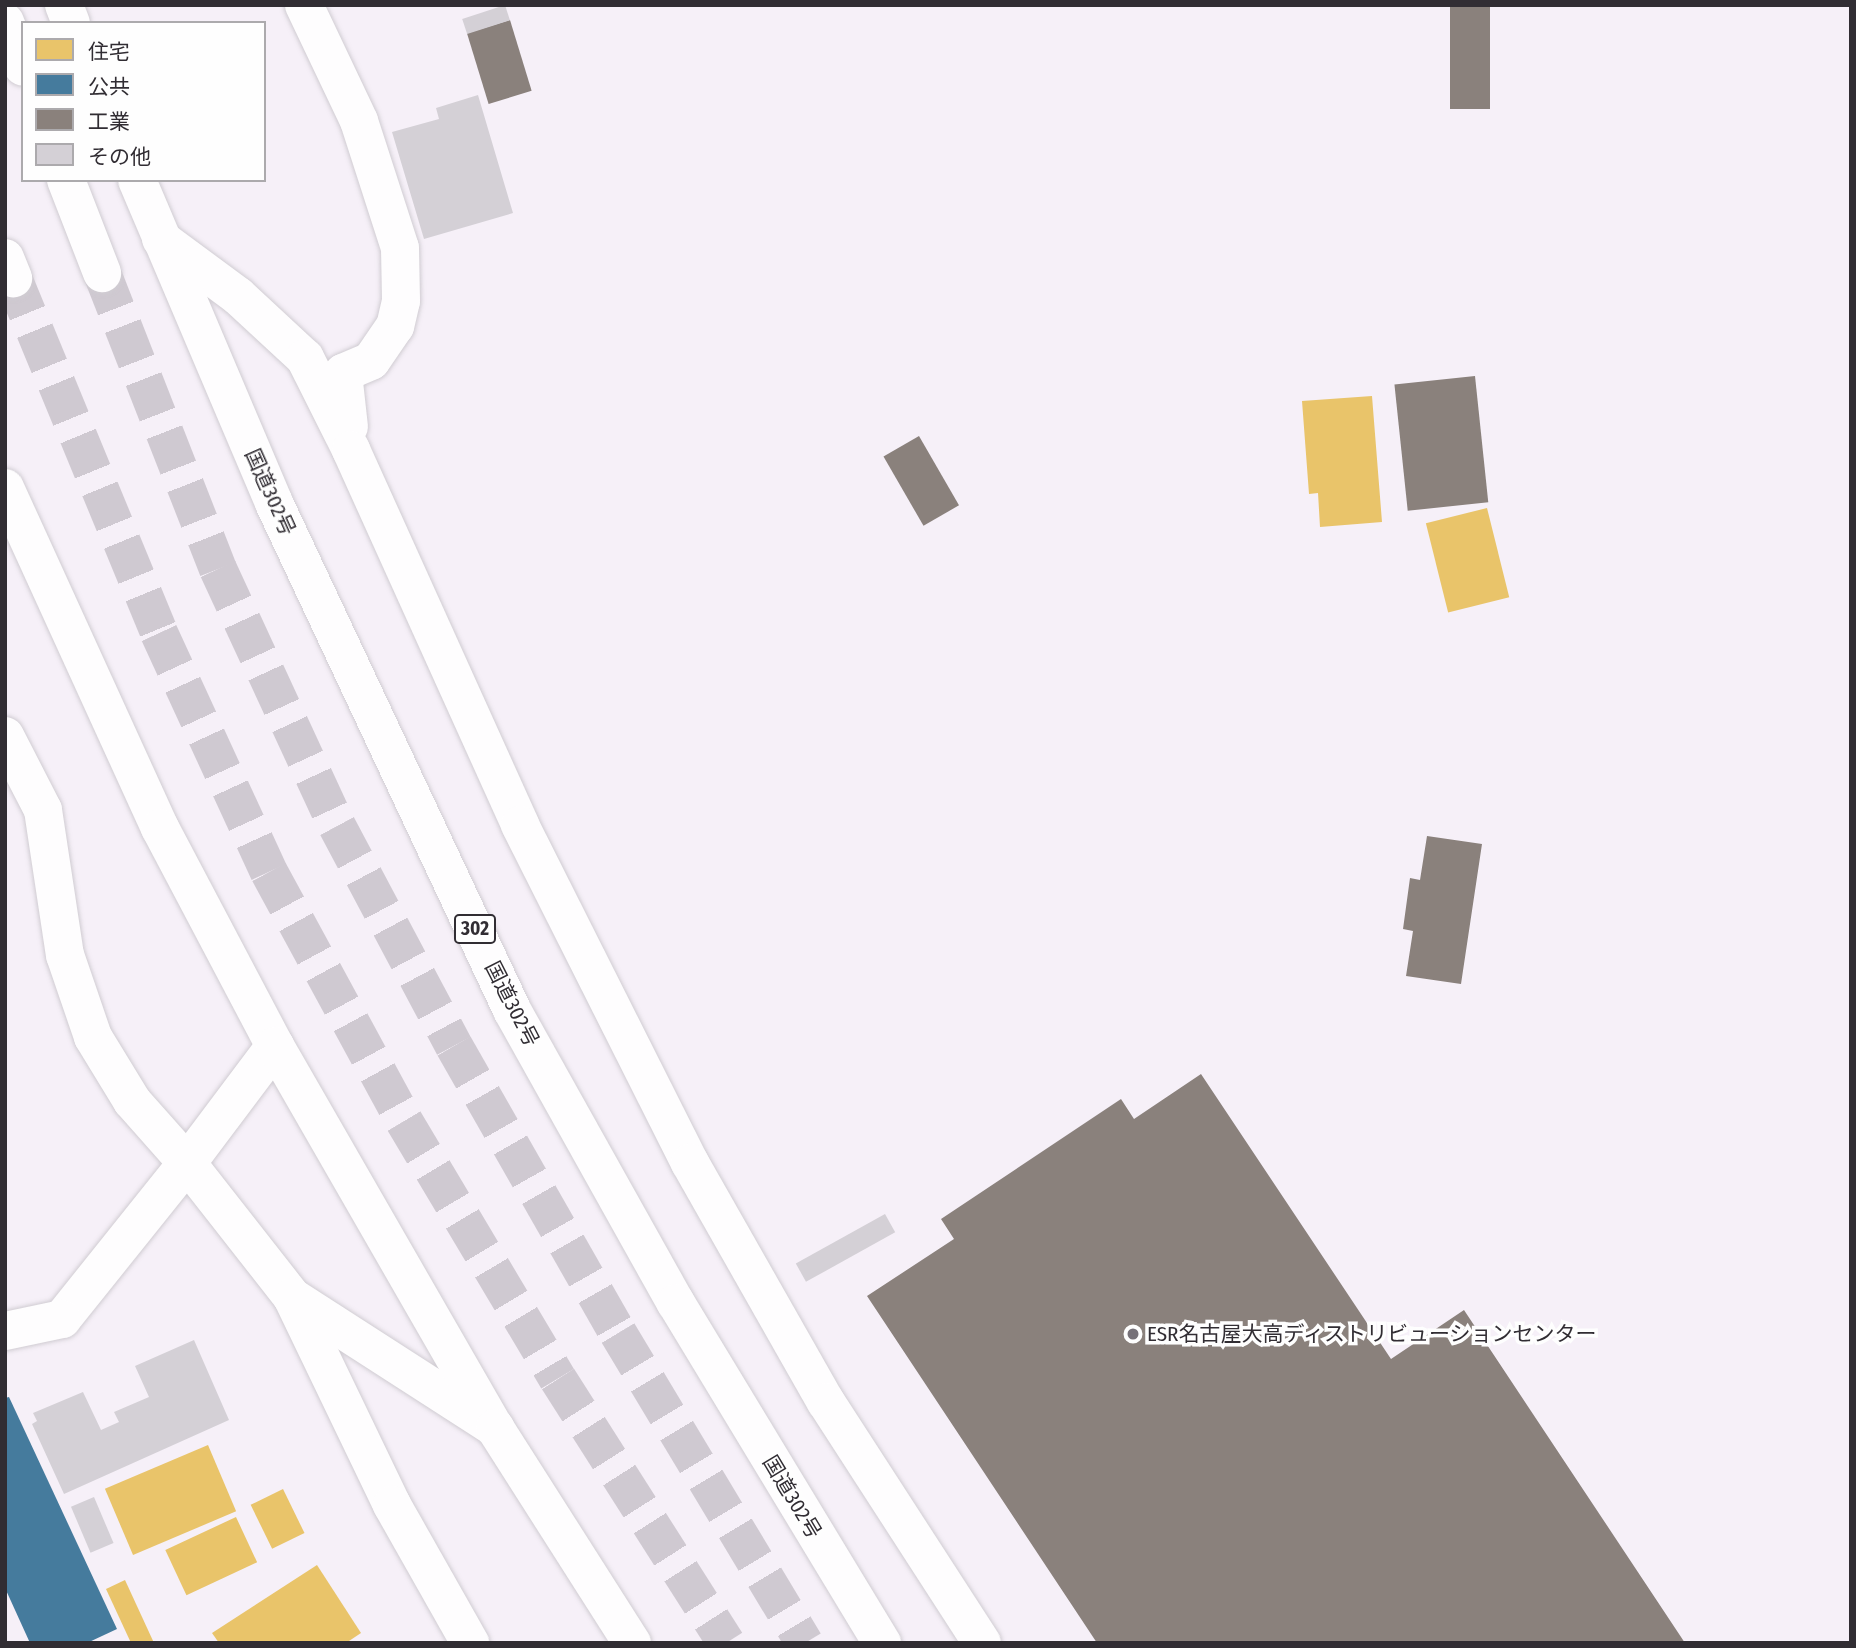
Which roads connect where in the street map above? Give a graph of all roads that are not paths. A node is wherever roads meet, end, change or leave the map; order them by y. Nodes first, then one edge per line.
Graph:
1 (304, 5) edge
2 (5, 22) edge
3 (21, 62) edge
4 (67, 182) edge
5 (138, 182) edge
6 (162, 239) junction
7 (102, 273) tunnel mouth
8 (351, 450) junction
9 (5, 488) edge
10 (5, 736) edge
11 (275, 1046) junction
12 (187, 1163) junction
13 (292, 1297) junction
14 (5, 1331) edge
15 (495, 1428) junction
16 (470, 1643) edge
17 (632, 1643) edge
18 (882, 1643) edge
19 (982, 1643) edge

1 - 8 main road
2 - 3 main road
4 - 7 main road
5 - 6 main road, 国道302号 / 302
6 - 8 main road
6 - 18 main road, 国道302号 / 302
8 - 19 main road
9 - 11 main road
10 - 12 main road
11 - 12 main road
11 - 15 main road
12 - 13 main road
12 - 14 main road
13 - 15 main road
13 - 16 main road
15 - 17 main road

